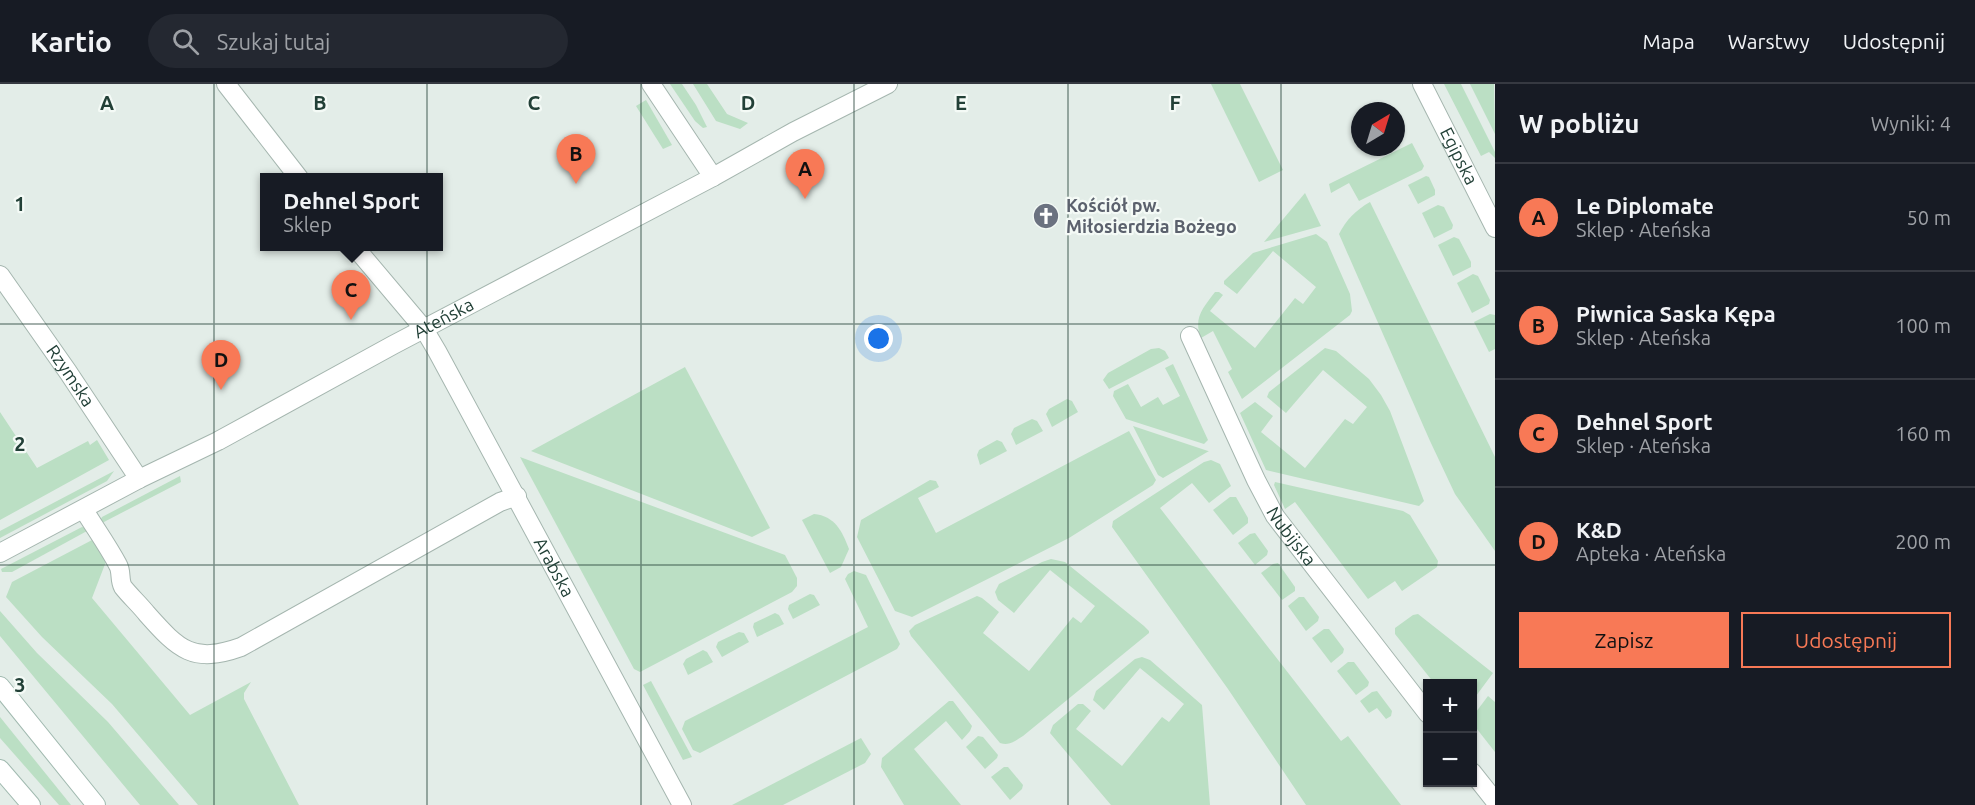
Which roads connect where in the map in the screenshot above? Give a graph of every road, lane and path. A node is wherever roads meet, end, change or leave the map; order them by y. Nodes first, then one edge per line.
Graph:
1 (226, 84) edge
2 (651, 84) edge
3 (888, 84) edge
4 (1422, 84) edge
5 (296, 173) edge
6 (713, 177) junction
7 (1495, 228) edge
8 (358, 251) edge
9 (0, 275) edge
10 (424, 329) junction
11 (1190, 336) dead end
12 (139, 479) junction
13 (517, 496) junction
14 (84, 510) junction
15 (0, 554) edge
16 (0, 686) edge
17 (1423, 708) edge
18 (0, 769) edge
19 (1477, 777) edge
20 (1495, 801) edge
21 (31, 805) edge
22 (96, 805) edge
23 (682, 805) edge

1 - 5 street
2 - 6 street
3 - 6 street, Ateńska
4 - 7 street, Egipska
6 - 10 street, Ateńska
8 - 10 street, Arabska
9 - 12 street, Rzymska
10 - 12 street, Ateńska
10 - 13 street, Arabska
11 - 17 street, Nubijska
12 - 14 street, Ateńska
13 - 14 street
13 - 23 street, Arabska
14 - 15 street, Ateńska
16 - 22 street
18 - 21 street
19 - 20 street

